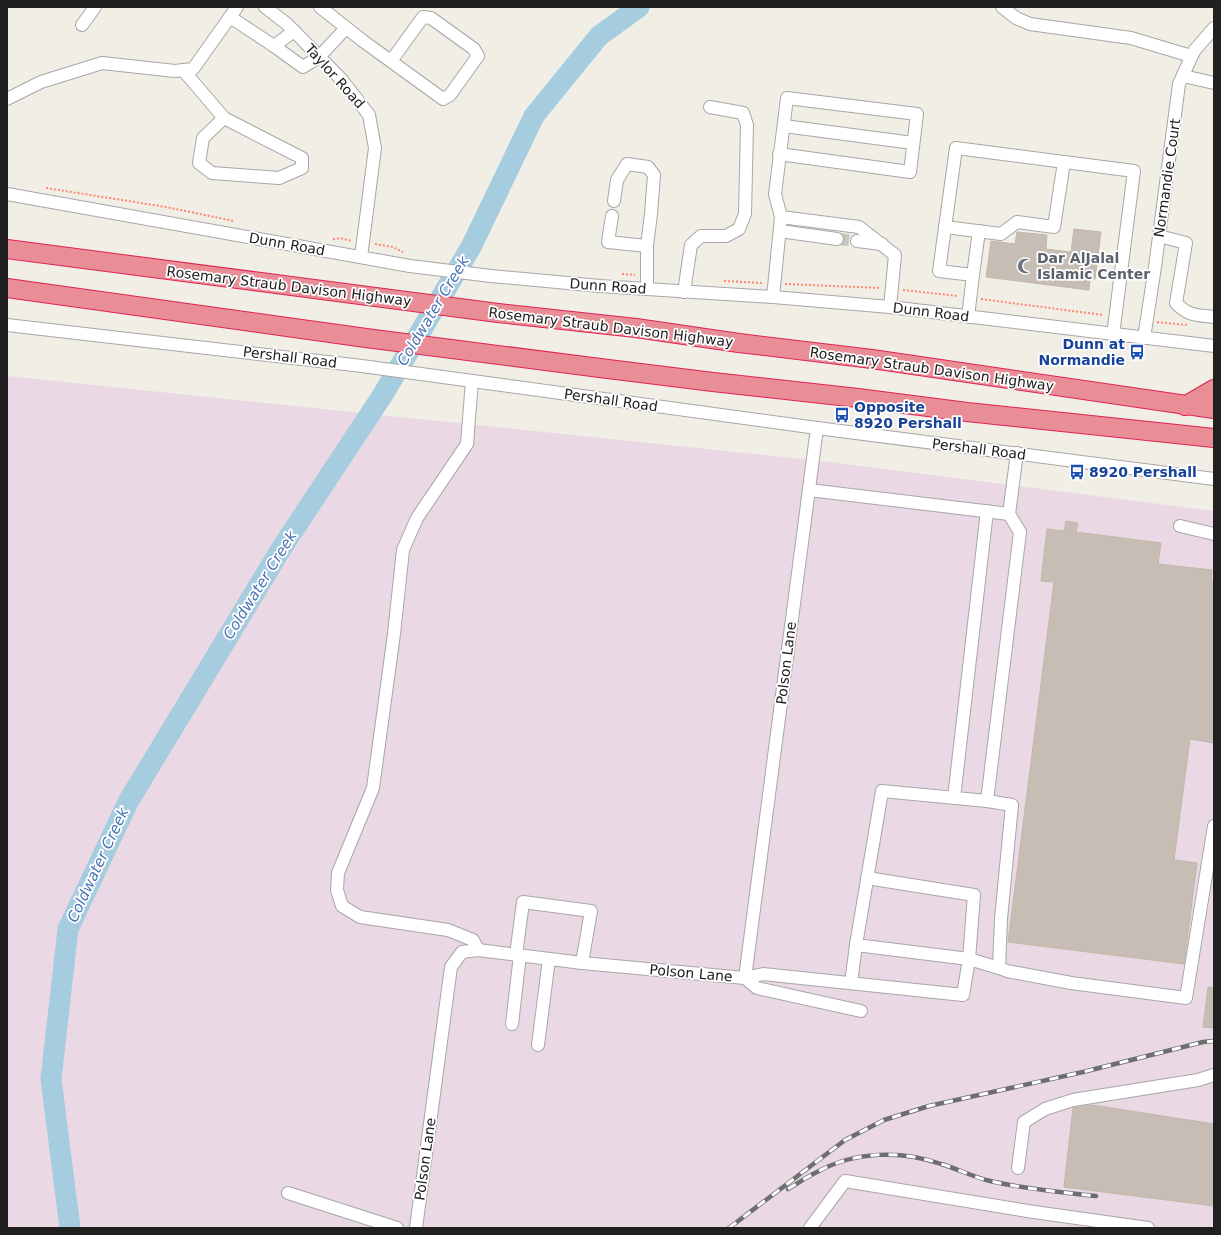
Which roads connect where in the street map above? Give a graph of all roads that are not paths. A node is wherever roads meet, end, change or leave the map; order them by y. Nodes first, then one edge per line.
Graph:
1 (95, 7) edge
2 (238, 7) edge
3 (265, 7) edge
4 (320, 7) edge
5 (1002, 7) edge
6 (230, 18) junction
7 (82, 25) dead end
8 (346, 28) junction
9 (1214, 28) edge
10 (294, 31) junction
11 (274, 46) junction
12 (1191, 56) junction
13 (319, 57) junction
14 (391, 61) junction
15 (183, 70) junction
16 (1183, 76) junction
17 (1214, 83) edge
18 (7, 99) edge
19 (710, 107) dead end
20 (224, 118) junction
21 (784, 126) junction
22 (913, 143) junction
23 (779, 154) junction
24 (1064, 162) junction
25 (7, 194) edge
26 (614, 201) dead end
27 (612, 216) dead end
28 (781, 217) junction
29 (945, 227) junction
30 (780, 231) junction
31 (980, 232) junction
32 (1159, 236) junction
33 (837, 239) tunnel mouth
34 (857, 241) tunnel mouth
35 (882, 244) junction
36 (647, 246) junction
37 (7, 249) edge
38 (361, 257) junction
39 (973, 275) junction
40 (7, 288) edge
41 (647, 289) junction
42 (684, 292) junction
43 (773, 297) junction
44 (890, 307) junction
45 (968, 317) junction
46 (1214, 317) edge
47 (7, 325) edge
48 (1113, 335) junction
49 (1144, 338) junction
50 (1214, 346) edge
51 (472, 381) junction
52 (1214, 389) edge
53 (1185, 406) junction
54 (1214, 410) edge
55 (817, 428) junction
56 (1214, 438) edge
57 (1017, 453) junction
58 (1214, 479) edge
59 (809, 490) junction
60 (986, 511) junction
61 (1009, 514) junction
62 (1180, 526) dead end
63 (1214, 534) edge
64 (954, 798) junction
65 (987, 801) junction
66 (1214, 826) edge
67 (867, 878) junction
68 (856, 945) junction
69 (478, 950) junction
70 (518, 955) junction
71 (549, 959) junction
72 (968, 959) junction
73 (582, 963) junction
74 (1000, 968) junction
75 (745, 978) junction
76 (851, 983) junction
77 (861, 1010) dead end
78 (512, 1024) dead end
79 (538, 1045) dead end
80 (1214, 1075) edge
81 (1018, 1168) dead end
82 (288, 1193) dead end
83 (397, 1228) edge
84 (416, 1228) edge
85 (810, 1228) edge
86 (1148, 1228) edge

1 - 7 street
2 - 6 street
3 - 10 street, Taylor Road
4 - 8 street
5 - 12 street
6 - 11 street
6 - 15 street
8 - 13 street
8 - 14 street
9 - 12 street, Normandie Court
10 - 11 street
10 - 13 street, Taylor Road
11 - 13 street
12 - 16 street, Normandie Court
13 - 38 street, Taylor Road
14 - 14 street
15 - 18 street
15 - 20 street
16 - 17 street
16 - 32 street, Normandie Court
19 - 42 street
20 - 20 street
21 - 22 street
21 - 22 street
21 - 23 street
22 - 23 street
23 - 28 street
24 - 29 street
24 - 31 street
24 - 48 street
25 - 38 street, Dunn Road
26 - 36 street
27 - 36 street
28 - 30 street
28 - 35 street
29 - 31 street
29 - 39 street
30 - 33 street
30 - 43 street
31 - 39 street
32 - 46 street
32 - 49 street, Normandie Court
34 - 35 street
35 - 44 street
36 - 41 street
37 - 53 highway, Rosemary Straub Davison Highway
38 - 41 street, Dunn Road
39 - 45 street
40 - 56 highway
41 - 42 street, Dunn Road
42 - 43 street, Dunn Road
43 - 44 street, Dunn Road
44 - 45 street, Dunn Road
45 - 48 street, Dunn Road
47 - 51 street, Pershall Road
48 - 49 street, Dunn Road
49 - 50 street, Dunn Road
51 - 55 street, Pershall Road
51 - 69 street
52 - 53 highway
53 - 54 highway, Rosemary Straub Davison Highway
55 - 57 street, Pershall Road
55 - 59 street, Polson Lane
57 - 58 street, Pershall Road
57 - 61 street
59 - 60 street
59 - 75 street, Polson Lane
60 - 61 street
60 - 64 street
61 - 65 street
62 - 63 street
64 - 65 street
64 - 67 street
65 - 74 street
66 - 74 street
67 - 68 street
67 - 72 street
68 - 72 street
68 - 76 street
69 - 70 street, Polson Lane
69 - 84 street, Polson Lane
70 - 71 street, Polson Lane
70 - 73 street
70 - 78 street
71 - 73 street, Polson Lane
71 - 79 street
72 - 74 street
72 - 76 street
73 - 75 street, Polson Lane
75 - 76 street
75 - 77 street
80 - 81 street
82 - 83 street
85 - 86 street

